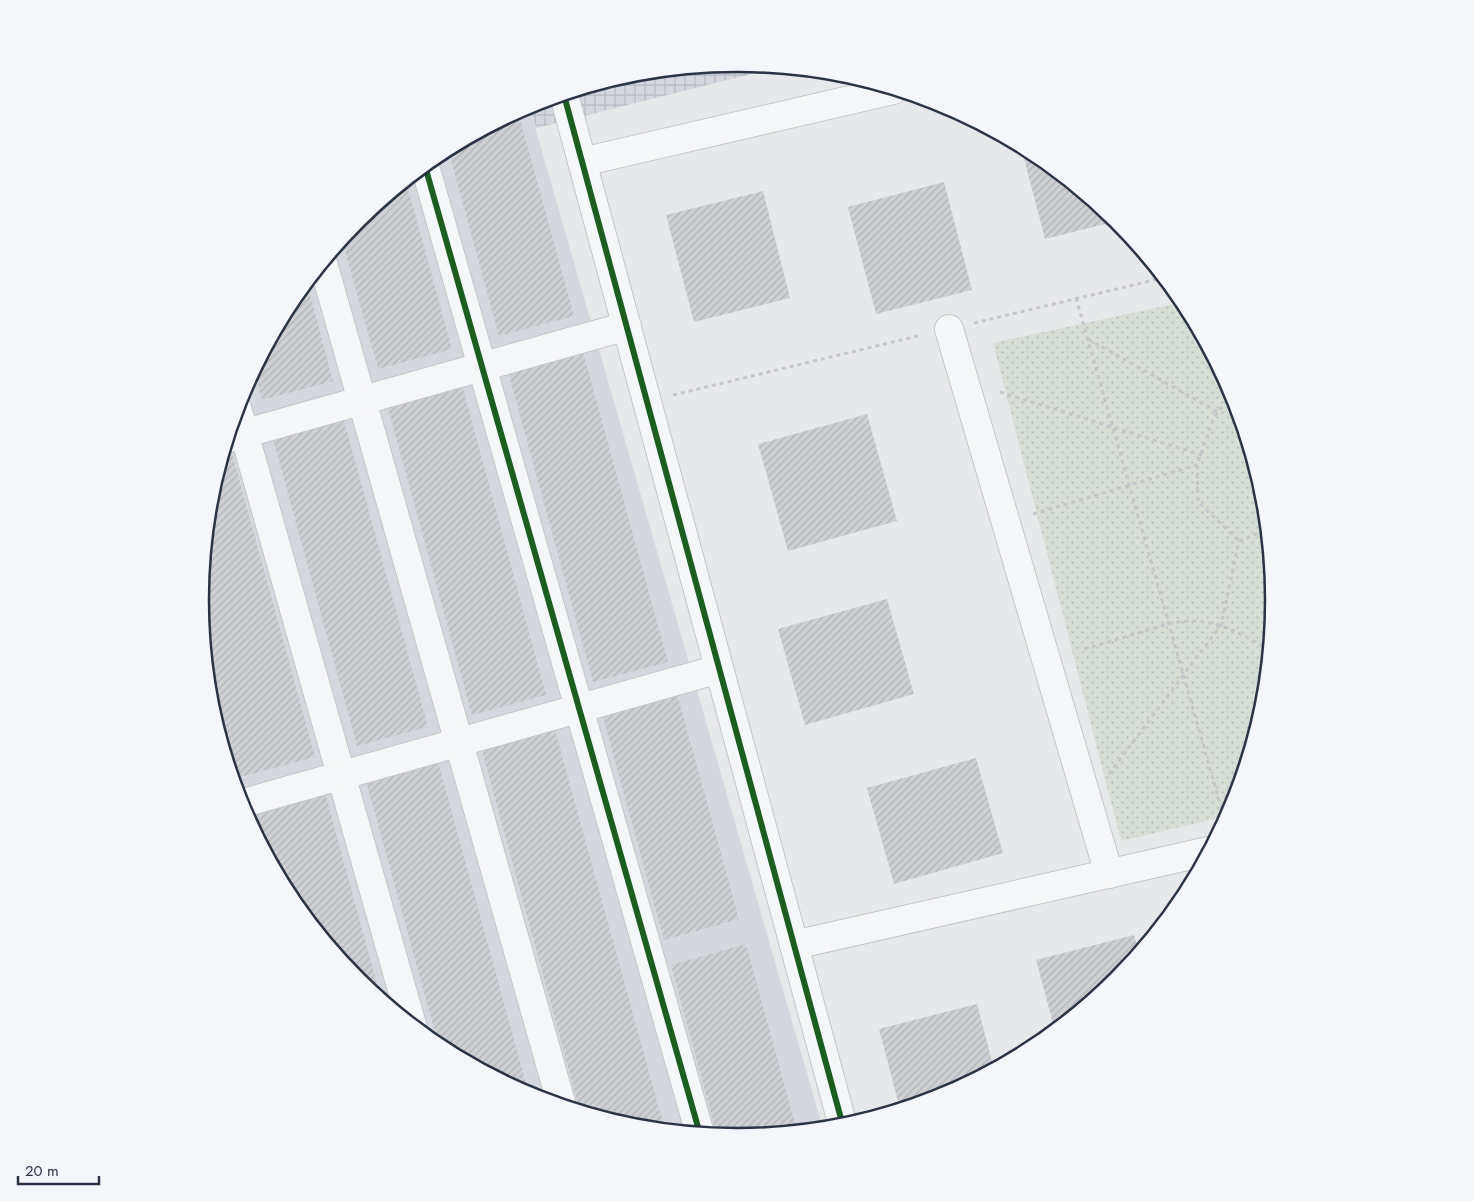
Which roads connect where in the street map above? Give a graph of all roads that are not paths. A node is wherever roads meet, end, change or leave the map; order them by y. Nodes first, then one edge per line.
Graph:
1 (882, 93) edge
2 (566, 101) edge
3 (582, 162) junction
4 (427, 174) edge
5 (325, 270) edge
6 (626, 326) junction
7 (948, 329) road end
8 (482, 367) junction
9 (362, 401) junction
10 (239, 427) edge
11 (238, 429) edge
12 (719, 669) junction
13 (579, 708) junction
14 (459, 742) junction
15 (341, 776) junction
16 (249, 802) edge
17 (1201, 853) edge
18 (1108, 874) junction
19 (794, 945) junction
20 (409, 1013) edge
21 (560, 1097) edge
22 (841, 1118) edge
23 (698, 1127) edge

1 - 3 street
2 - 3 street
3 - 6 street
4 - 8 street
5 - 9 street
6 - 8 street
6 - 12 street
7 - 18 street
8 - 9 street
8 - 13 street
9 - 10 street
9 - 14 street
11 - 15 street
12 - 13 street
12 - 19 street
13 - 14 street
13 - 23 street
14 - 15 street
14 - 21 street
15 - 16 street
15 - 20 street
17 - 18 street
18 - 19 street
19 - 22 street

